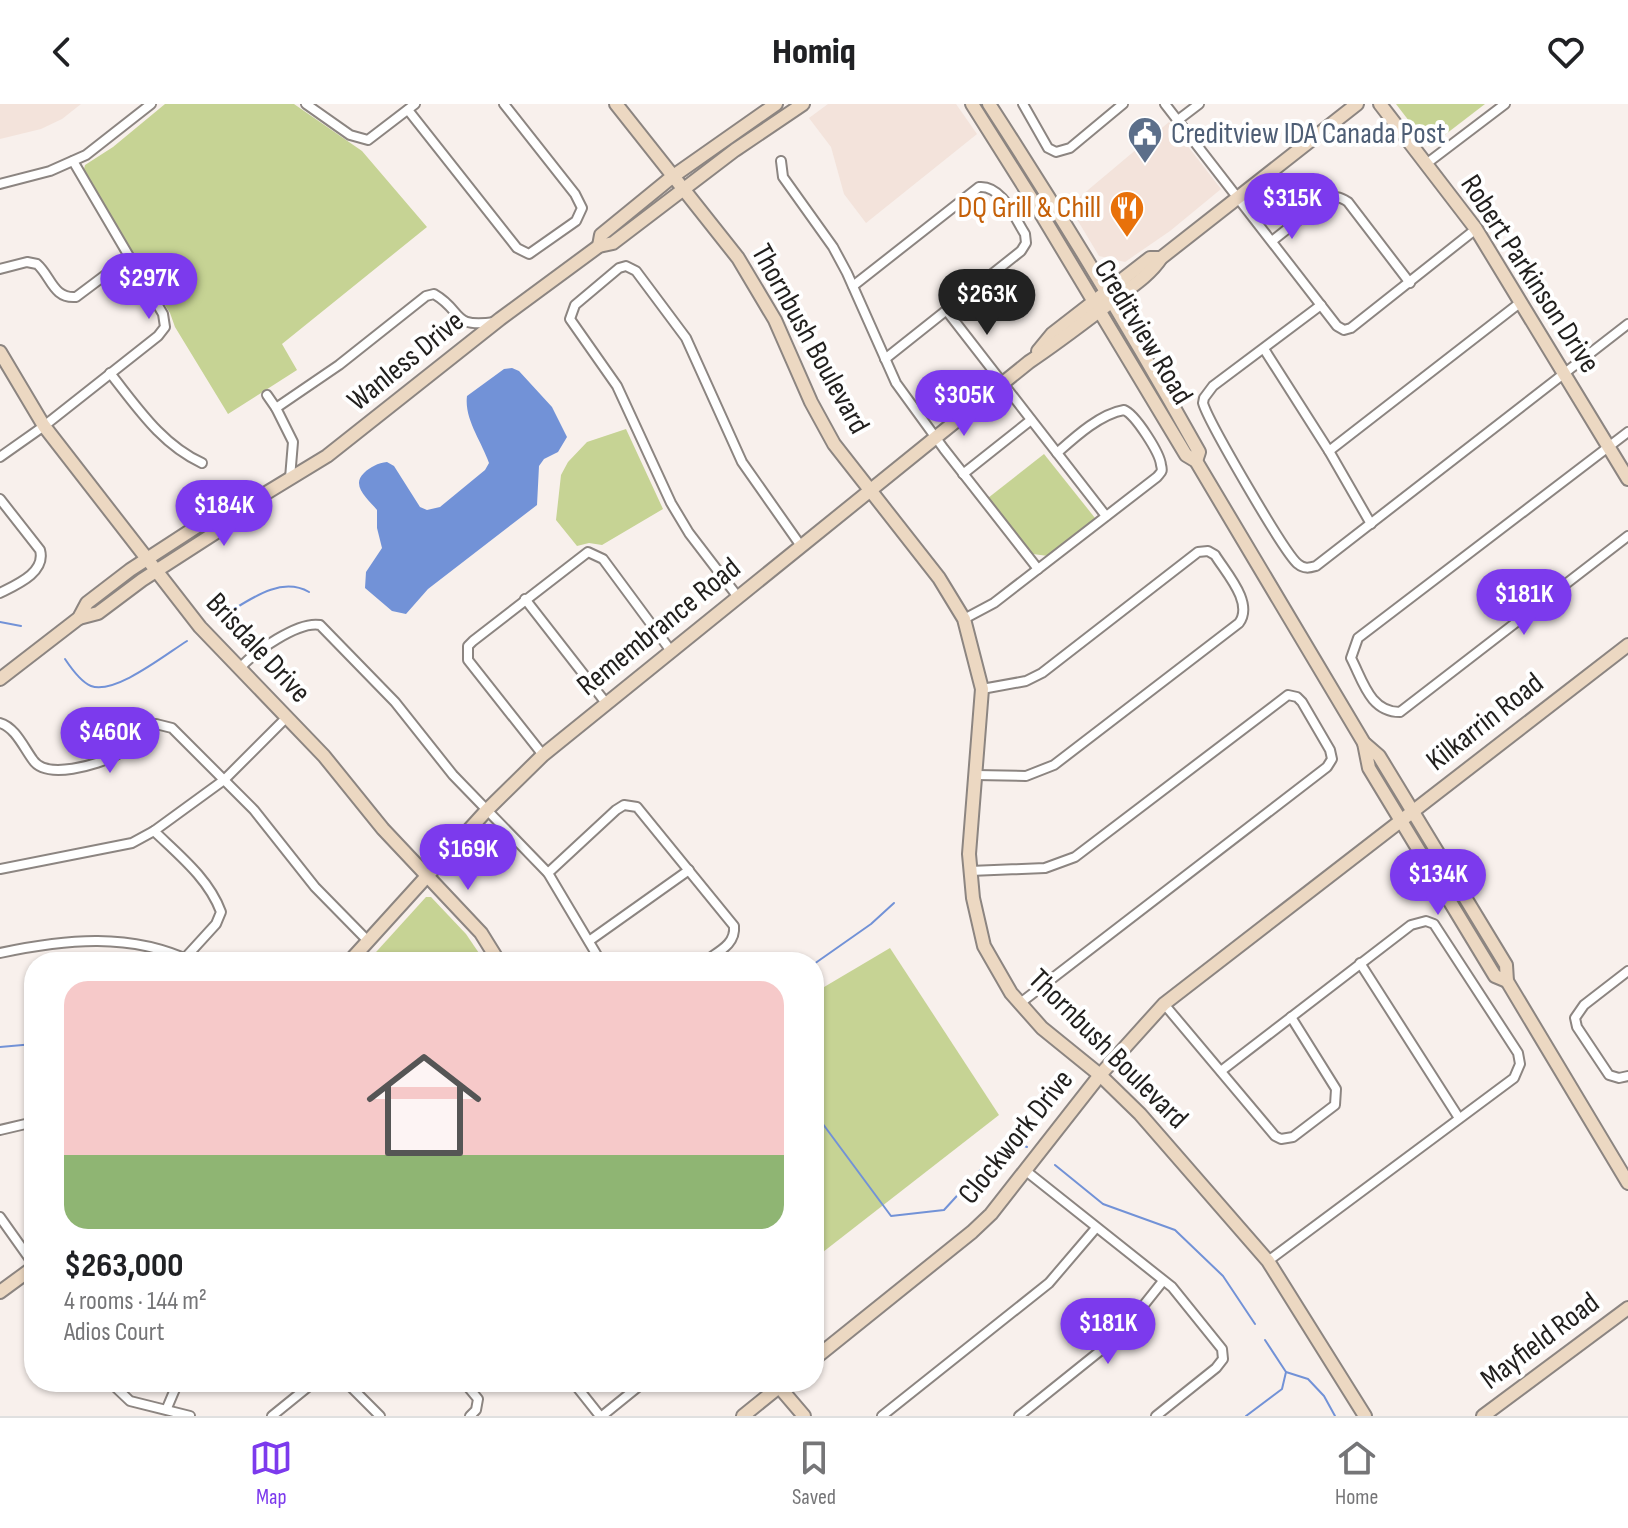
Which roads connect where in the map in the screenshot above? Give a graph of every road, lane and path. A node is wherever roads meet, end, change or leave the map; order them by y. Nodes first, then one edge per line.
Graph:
1 (151, 104) edge
2 (306, 104) edge
3 (504, 104) edge
4 (616, 104) edge
5 (776, 104) edge
6 (803, 104) edge
7 (972, 104) edge
8 (989, 104) edge
9 (1023, 104) edge
10 (1123, 104) edge
11 (1165, 104) edge
12 (1199, 104) edge
13 (1357, 104) edge
14 (1380, 104) edge
15 (1505, 104) edge
16 (411, 107) edge
17 (1178, 120) junction
18 (73, 161) junction
19 (781, 161) dead end
20 (1426, 164) junction
21 (672, 177) junction
22 (0, 184) edge
23 (682, 189) junction
24 (1238, 197) junction
25 (1040, 212) junction
26 (1063, 221) junction
27 (1476, 229) junction
28 (1272, 241) junction
29 (599, 246) junction
30 (128, 258) junction
31 (0, 269) edge
32 (1410, 283) junction
33 (853, 286) junction
34 (1109, 297) junction
35 (1521, 302) junction
36 (1321, 305) junction
37 (1097, 306) junction
38 (946, 310) junction
39 (496, 322) junction
40 (1628, 324) edge
41 (1264, 349) junction
42 (0, 352) edge
43 (885, 359) junction
44 (110, 373) junction
45 (1564, 373) junction
46 (1002, 383) junction
47 (267, 395) dead end
48 (276, 408) junction
49 (1031, 420) junction
50 (44, 426) junction
51 (1628, 432) edge
52 (935, 437) junction
53 (1609, 447) junction
54 (1329, 451) junction
55 (1057, 453) junction
56 (0, 457) edge
57 (1196, 461) junction
58 (202, 463) dead end
59 (963, 474) junction
60 (290, 478) junction
61 (1628, 479) edge
62 (870, 490) junction
63 (0, 499) edge
64 (240, 509) junction
65 (1106, 516) junction
66 (1371, 524) junction
67 (1628, 536) edge
68 (801, 546) junction
69 (146, 559) junction
70 (1038, 569) junction
71 (156, 571) junction
72 (0, 593) edge
73 (738, 597) junction
74 (525, 599) junction
75 (79, 618) junction
76 (964, 619) junction
77 (1628, 645) edge
78 (671, 651) junction
79 (239, 669) junction
80 (0, 679) edge
81 (982, 689) junction
82 (606, 703) junction
83 (287, 717) junction
84 (0, 723) edge
85 (1364, 743) junction
86 (543, 755) junction
87 (976, 775) junction
88 (224, 780) junction
89 (487, 810) junction
90 (1413, 811) junction
91 (1400, 821) junction
92 (154, 831) junction
93 (0, 869) edge
94 (689, 870) junction
95 (970, 871) junction
96 (548, 873) junction
97 (427, 875) junction
98 (368, 941) junction
99 (589, 941) junction
100 (166, 952) edge
101 (195, 952) edge
102 (358, 952) edge
103 (493, 952) edge
104 (595, 952) edge
105 (718, 952) edge
106 (0, 953) edge
107 (1360, 963) junction
108 (1628, 971) edge
109 (1507, 981) junction
110 (1019, 1004) junction
111 (1164, 1004) junction
112 (1291, 1017) junction
113 (1221, 1071) junction
114 (1100, 1075) junction
115 (1628, 1076) edge
116 (1459, 1118) junction
117 (24, 1124) edge
118 (0, 1130) edge
119 (1026, 1171) junction
120 (1628, 1183) edge
121 (0, 1217) edge
122 (1096, 1228) junction
123 (24, 1252) edge
124 (1268, 1261) junction
125 (24, 1274) edge
126 (1163, 1281) junction
127 (0, 1292) edge
128 (1628, 1308) edge
129 (824, 1351) edge
130 (121, 1392) edge
131 (174, 1392) edge
132 (302, 1392) edge
133 (356, 1392) edge
134 (472, 1392) edge
135 (581, 1392) edge
136 (631, 1392) edge
137 (771, 1392) edge
138 (786, 1392) edge
139 (167, 1408) junction
140 (190, 1416) edge
141 (272, 1416) edge
142 (380, 1416) edge
143 (470, 1416) edge
144 (601, 1416) edge
145 (743, 1416) edge
146 (804, 1416) edge
147 (882, 1416) edge
148 (1019, 1416) edge
149 (1156, 1416) edge
150 (1365, 1416) edge
151 (1483, 1416) edge

1 - 18 street
2 - 16 street
3 - 16 street
4 - 21 street, Thornbush Boulevard
5 - 21 street, Wanless Drive
6 - 23 street, Wanless Drive
7 - 25 street, Creditview Road
8 - 26 street, Creditview Road
9 - 10 street
11 - 17 street
12 - 17 street
13 - 24 street, Remembrance Road
14 - 20 street, Robert Parkinson Drive
15 - 20 street
17 - 24 street
18 - 22 street
18 - 30 street
19 - 33 street
20 - 27 street, Robert Parkinson Drive
21 - 23 street, Thornbush Boulevard
21 - 29 street, Wanless Drive
23 - 29 street, Wanless Drive
23 - 62 street, Thornbush Boulevard
24 - 28 street
24 - 34 street, Remembrance Road
25 - 26 street
25 - 37 street, Creditview Road
26 - 34 street, Creditview Road
27 - 32 street
27 - 35 street, Robert Parkinson Drive
28 - 32 street
28 - 36 street
29 - 39 street, Wanless Drive
30 - 31 street
30 - 44 street
32 - 36 street
33 - 38 street
33 - 43 street
34 - 37 street, Remembrance Road
34 - 57 street, Creditview Road
35 - 45 street, Robert Parkinson Drive
35 - 54 street
36 - 41 street
37 - 46 street, Remembrance Road
37 - 57 street, Creditview Road
38 - 43 street
38 - 46 street
39 - 48 street
39 - 60 street, Wanless Drive
40 - 45 street
41 - 54 street
41 - 66 street
42 - 50 street, Brisdale Drive
43 - 52 street
44 - 50 street
44 - 58 street
45 - 53 street, Robert Parkinson Drive
45 - 66 street
46 - 49 street
46 - 52 street, Remembrance Road
47 - 48 street
48 - 60 street
49 - 55 street
49 - 59 street
50 - 56 street
50 - 69 street, Brisdale Drive
51 - 53 street
52 - 59 street
52 - 62 street, Remembrance Road
53 - 61 street, Robert Parkinson Drive
53 - 67 street
54 - 66 street
55 - 65 street
55 - 65 street
57 - 85 street, Creditview Road
59 - 70 street
60 - 64 street, Wanless Drive
62 - 68 street, Remembrance Road
62 - 76 street, Thornbush Boulevard
63 - 72 street
64 - 69 street, Wanless Drive
64 - 71 street, Wanless Drive
65 - 70 street
68 - 73 street, Remembrance Road
68 - 73 street
69 - 71 street, Brisdale Drive
69 - 75 street, Wanless Drive
70 - 76 street
71 - 75 street, Wanless Drive
71 - 79 street, Brisdale Drive
73 - 78 street, Remembrance Road
74 - 78 street
74 - 82 street
74 - 86 street
75 - 80 street, Wanless Drive
76 - 81 street, Thornbush Boulevard
77 - 90 street, Kilkarrin Road
78 - 82 street, Remembrance Road
79 - 83 street, Brisdale Drive
79 - 89 street
81 - 87 street, Thornbush Boulevard
81 - 87 street
82 - 86 street, Remembrance Road
83 - 88 street
83 - 97 street, Brisdale Drive
84 - 88 street
85 - 90 street, Creditview Road
85 - 91 street, Creditview Road
86 - 89 street, Remembrance Road
87 - 95 street, Thornbush Boulevard
88 - 92 street
88 - 98 street
89 - 96 street
89 - 97 street, Remembrance Road
90 - 91 street, Kilkarrin Road
90 - 109 street, Creditview Road
91 - 109 street, Creditview Road
91 - 111 street, Clockwork Drive
92 - 93 street
92 - 101 street
94 - 96 street
94 - 99 street
94 - 105 street
95 - 110 street, Thornbush Boulevard
95 - 110 street
96 - 99 street
97 - 98 street, Remembrance Road
97 - 103 street, Brisdale Drive
98 - 102 street, Remembrance Road
99 - 104 street
100 - 106 street
107 - 112 street
107 - 116 street
107 - 116 street
108 - 115 street
109 - 120 street, Creditview Road
110 - 114 street, Thornbush Boulevard
111 - 113 street
111 - 114 street, Clockwork Drive
112 - 113 street
112 - 113 street
114 - 119 street, Clockwork Drive
114 - 124 street, Thornbush Boulevard
116 - 124 street
117 - 118 street
119 - 122 street
119 - 129 street, Clockwork Drive
121 - 123 street
122 - 126 street
122 - 147 street
124 - 150 street, Thornbush Boulevard
125 - 127 street
126 - 148 street
126 - 149 street
128 - 151 street, Mayfield Road
130 - 139 street
131 - 139 street
132 - 141 street
133 - 142 street
134 - 143 street
135 - 144 street
136 - 144 street
137 - 145 street
138 - 146 street
139 - 140 street

